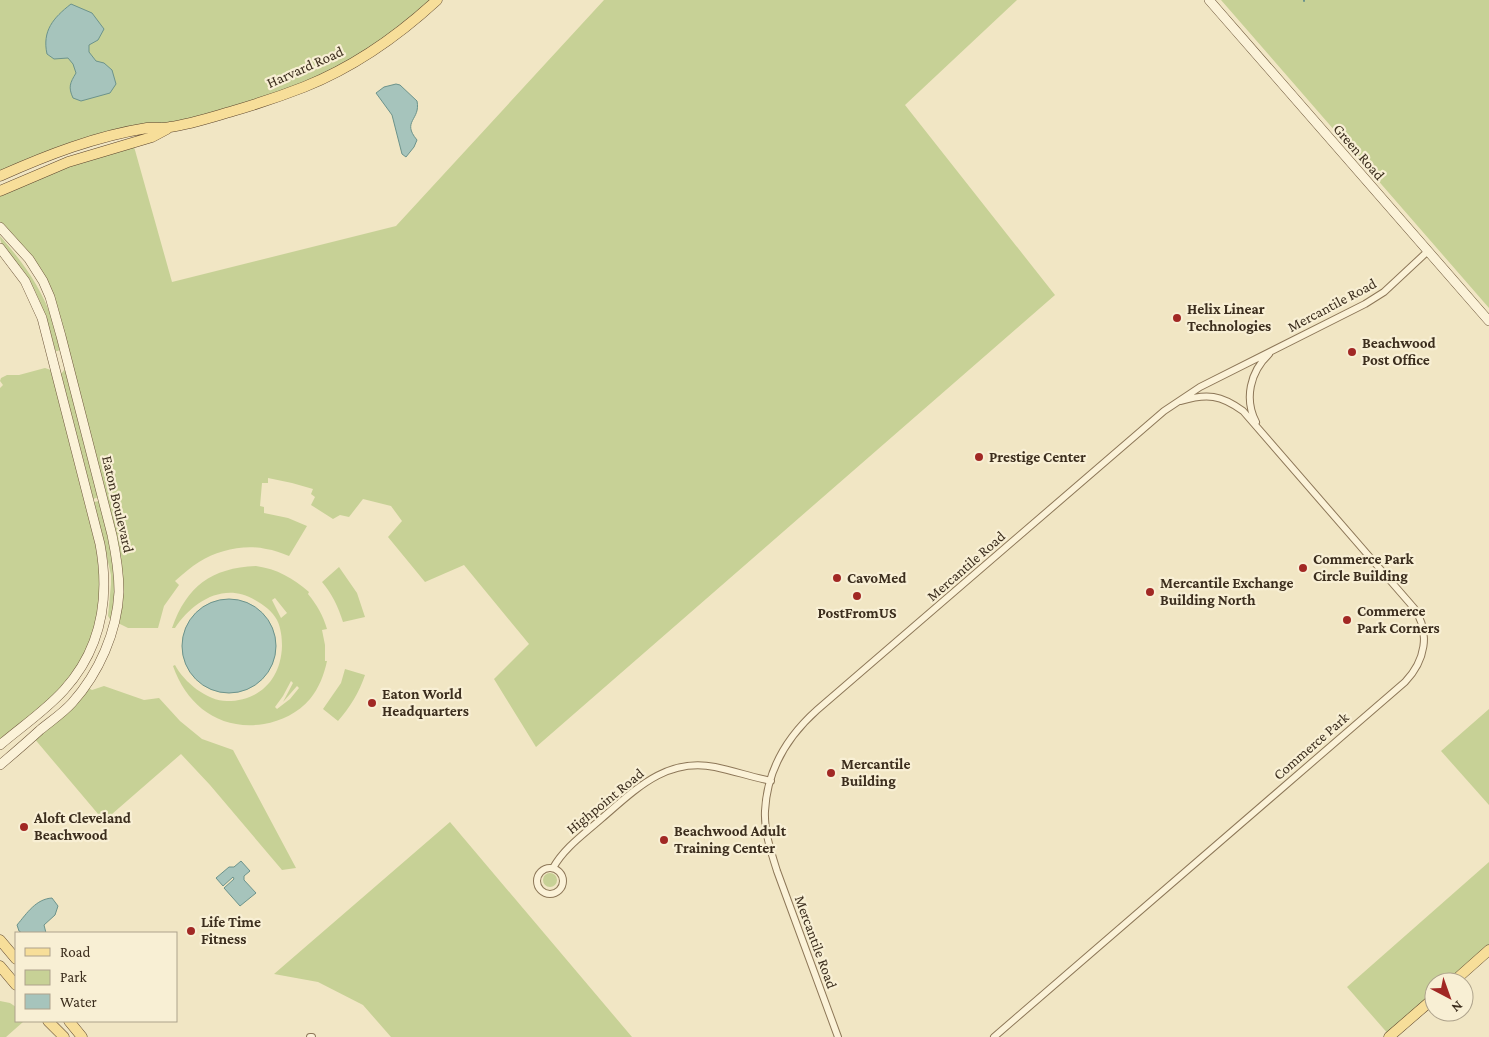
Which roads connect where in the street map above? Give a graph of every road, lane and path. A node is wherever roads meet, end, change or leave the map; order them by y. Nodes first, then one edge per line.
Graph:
1 (437, 0) edge
2 (1209, 0) edge
3 (169, 128) junction
4 (0, 176) edge
5 (0, 191) edge
6 (0, 227) edge
7 (0, 248) edge
8 (1428, 251) junction
9 (1489, 321) edge
10 (1276, 348) junction
11 (1173, 404) junction
12 (1260, 430) junction
13 (0, 746) edge
14 (0, 765) edge
15 (771, 781) junction
16 (553, 868) junction
17 (0, 940) edge
18 (1489, 950) edge
19 (15, 958) edge
20 (0, 966) edge
21 (1464, 972) edge
22 (15, 984) edge
23 (1424, 1007) edge
24 (49, 1022) edge
25 (70, 1022) edge
26 (64, 1037) edge
27 (82, 1037) edge
28 (838, 1037) edge
29 (994, 1037) edge
30 (1389, 1037) edge

1 - 3 main road, Harvard Road
2 - 8 street, Green Road
3 - 4 main road, Harvard Road
3 - 5 main road, Harvard Road
6 - 14 street, Eaton Boulevard
7 - 13 street, Eaton Boulevard
8 - 9 street, Green Road
8 - 10 street, Mercantile Road
10 - 11 street, Mercantile Road
10 - 12 street, Commerce Park
11 - 12 street, Commerce Park
11 - 15 street, Mercantile Road
12 - 29 street, Commerce Park
15 - 16 street, Highpoint Road
15 - 28 street, Mercantile Road
16 - 16 street, Highpoint Road
17 - 19 main road
18 - 21 main road
20 - 22 main road
23 - 30 main road
24 - 26 main road
25 - 27 main road

